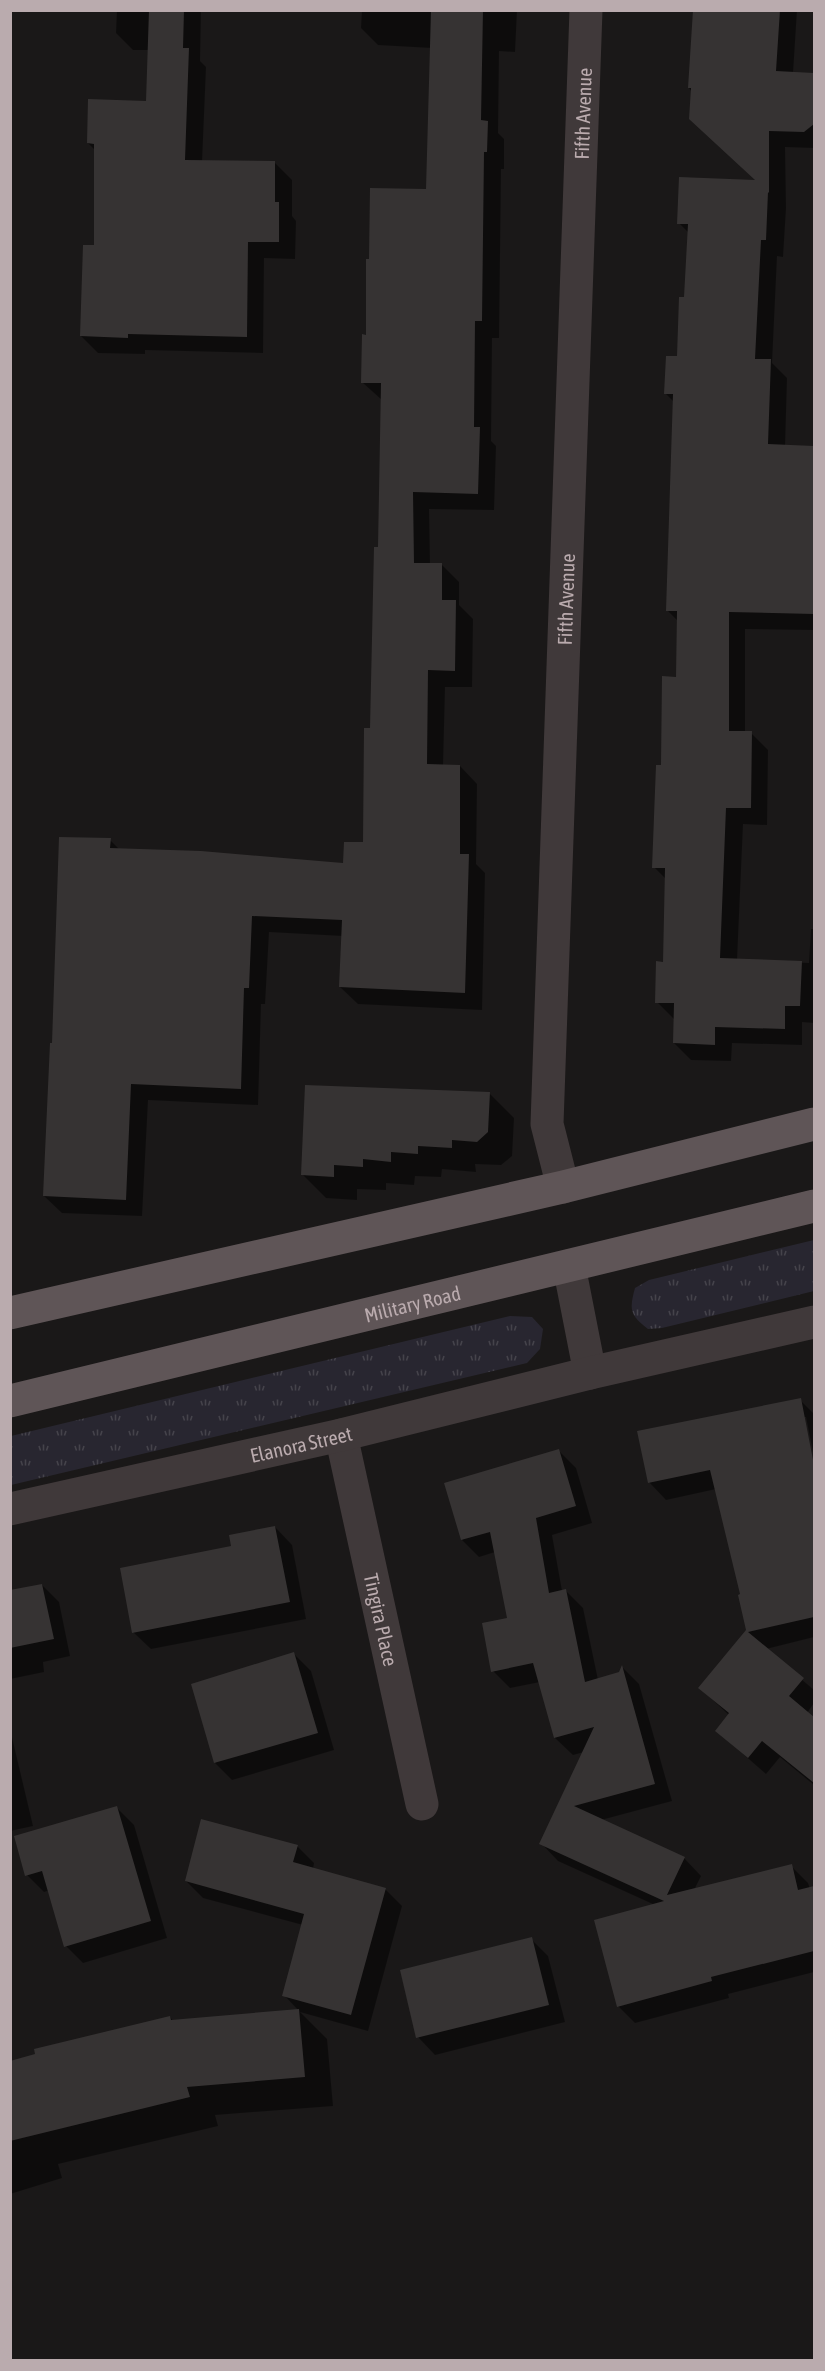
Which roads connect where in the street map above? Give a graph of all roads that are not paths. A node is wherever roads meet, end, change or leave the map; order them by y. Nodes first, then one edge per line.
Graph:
1 (586, 10) edge
2 (814, 1124) edge
3 (562, 1187) junction
4 (814, 1206) edge
5 (569, 1266) junction
6 (10, 1313) edge
7 (814, 1322) edge
8 (591, 1373) junction
9 (10, 1401) edge
10 (341, 1435) junction
11 (10, 1509) edge
12 (422, 1804) dead end

1 - 3 street, Fifth Avenue
2 - 3 main road
3 - 6 main road
4 - 5 main road, Military Road
5 - 8 street
5 - 9 main road, Military Road
7 - 8 street, Elanora Street
8 - 10 street, Elanora Street
10 - 11 street, Elanora Street
10 - 12 street, Tingira Place

